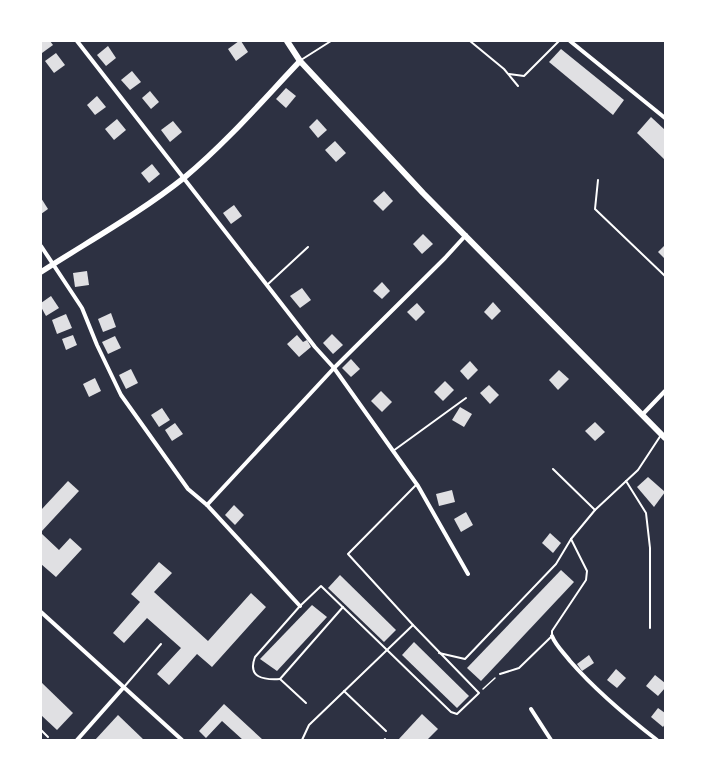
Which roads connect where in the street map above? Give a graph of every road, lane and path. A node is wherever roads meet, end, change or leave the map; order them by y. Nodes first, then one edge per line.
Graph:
1 (77, 41) edge
2 (286, 41) edge
3 (331, 41) edge
4 (470, 41) edge
5 (559, 41) edge
6 (570, 41) edge
7 (300, 60) junction
8 (508, 74) junction
9 (518, 86) dead end
10 (665, 118) edge
11 (184, 177) junction
12 (598, 180) dead end
13 (466, 236) junction
14 (41, 246) edge
15 (308, 247) dead end
16 (53, 265) junction
17 (41, 272) edge
18 (665, 276) edge
19 (267, 285) junction
20 (334, 368) junction
21 (665, 391) edge
22 (466, 398) dead end
23 (642, 414) junction
24 (663, 436) edge
25 (393, 451) junction
26 (554, 469) dead end
27 (626, 481) junction
28 (416, 484) junction
29 (207, 505) junction
30 (595, 510) junction
31 (571, 539) junction
32 (468, 574) dead end
33 (300, 606) junction
34 (342, 607) junction
35 (41, 612) edge
36 (413, 625) junction
37 (650, 628) dead end
38 (552, 636) junction
39 (161, 644) dead end
40 (388, 650) junction
41 (439, 653) junction
42 (500, 674) joint
43 (280, 679) junction
44 (124, 687) junction
45 (344, 691) junction
46 (479, 693) junction
47 (306, 704) dead end
48 (531, 709) dead end
49 (41, 730) edge
50 (386, 731) dead end
51 (48, 736) dead end
52 (77, 740) edge
53 (182, 740) edge
54 (302, 740) edge
55 (551, 740) edge
56 (657, 740) edge

1 - 11 street
2 - 7 main road
3 - 7 lane
4 - 8 lane
5 - 8 lane
6 - 10 street
7 - 11 street
7 - 13 main road
8 - 9 lane
11 - 16 street
11 - 19 street
12 - 18 lane
13 - 20 street
13 - 23 main road
14 - 16 street
15 - 19 lane
16 - 17 street
16 - 29 street
19 - 20 street
20 - 25 street
20 - 29 street
21 - 23 street
22 - 25 lane
23 - 24 main road
24 - 27 lane
25 - 28 street
26 - 30 lane
27 - 30 lane
27 - 37 lane
28 - 32 street
28 - 36 lane
29 - 33 street
30 - 31 lane
31 - 38 lane
31 - 41 lane
33 - 34 lane
33 - 43 lane
34 - 40 lane
34 - 43 lane
35 - 44 street
36 - 40 lane
36 - 41 lane
38 - 42 lane
38 - 56 street
39 - 44 lane
40 - 45 lane
40 - 46 lane
41 - 46 lane
42 - 46 path
43 - 47 lane
44 - 52 street
44 - 53 street
45 - 50 lane
45 - 54 lane
48 - 55 street
49 - 51 lane

